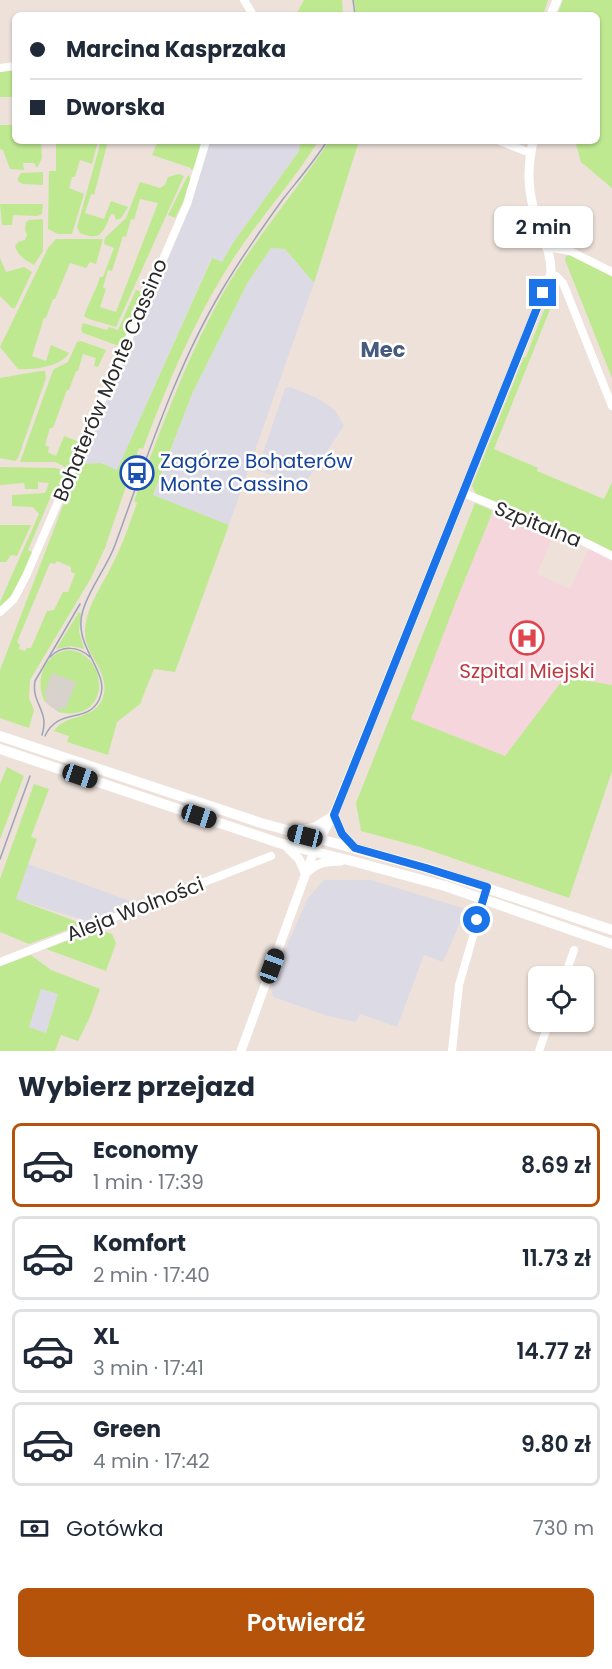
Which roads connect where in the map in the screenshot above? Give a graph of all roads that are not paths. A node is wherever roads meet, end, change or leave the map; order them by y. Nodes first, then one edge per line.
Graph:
1 (205, 144) edge
2 (508, 144) edge
3 (532, 144) edge
4 (530, 153) junction
5 (546, 247) junction
6 (612, 272) edge
7 (551, 274) junction
8 (612, 406) edge
9 (463, 493) junction
10 (612, 556) edge
11 (0, 612) edge
12 (3, 737) edge
13 (1, 749) edge
14 (334, 815) junction
15 (289, 832) junction
16 (321, 840) junction
17 (285, 845) junction
18 (355, 848) junction
19 (314, 851) junction
20 (271, 856) dead end
21 (352, 861) junction
22 (305, 873) junction
23 (487, 887) junction
24 (483, 900) junction
25 (612, 930) edge
26 (612, 944) edge
27 (574, 950) dead end
28 (0, 962) edge
29 (568, 966) edge
30 (546, 1032) edge
31 (241, 1051) edge
32 (452, 1051) edge
33 (539, 1051) edge

1 - 11 street, Bohaterów Monte Cassino
2 - 4 street
3 - 4 street
4 - 5 street
5 - 6 street
5 - 7 street
7 - 8 street
7 - 9 street
9 - 10 street, Szpitalna
9 - 14 street
12 - 13 main road
12 - 15 main road
13 - 17 main road
14 - 15 street
14 - 16 street
14 - 18 street
15 - 16 main road
16 - 18 main road
16 - 19 street
17 - 19 main road
17 - 22 street
18 - 23 main road
19 - 21 main road
19 - 22 street
20 - 28 street, Aleja Wolności
21 - 22 street
21 - 24 main road
22 - 31 street
23 - 24 street
23 - 25 main road
24 - 26 main road
24 - 32 street
27 - 29 street
30 - 33 street

